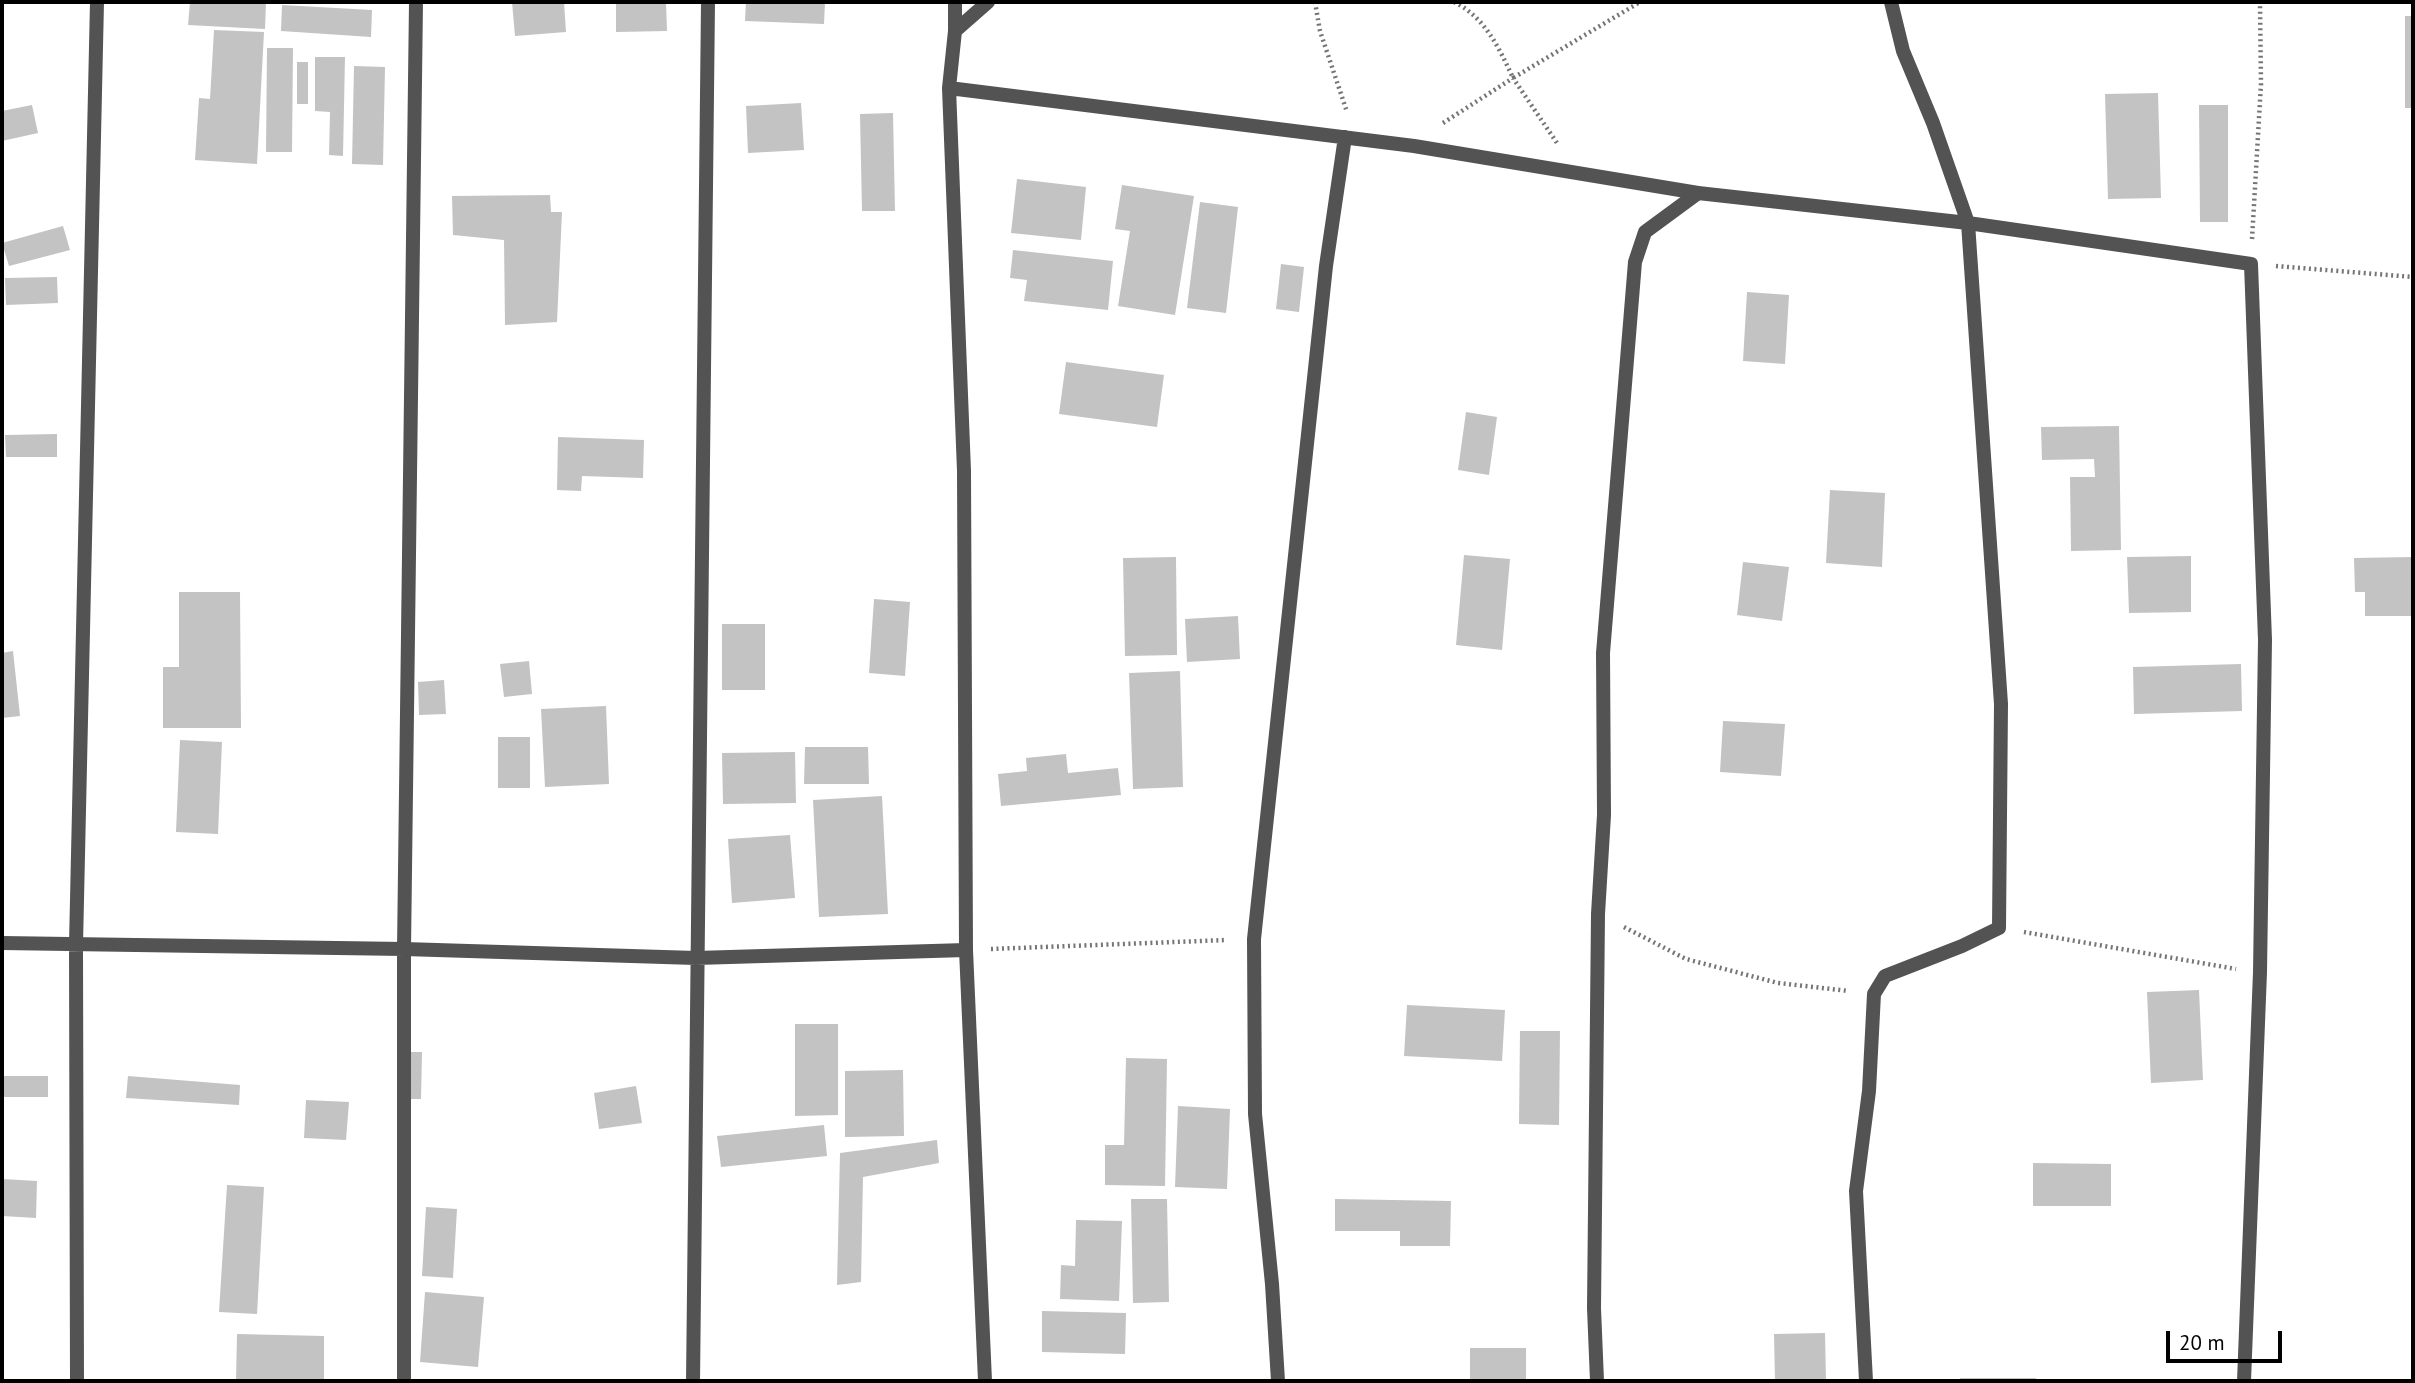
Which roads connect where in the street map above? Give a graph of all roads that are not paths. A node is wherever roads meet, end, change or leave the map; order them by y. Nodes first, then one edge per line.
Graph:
1 (97, 2) edge
2 (416, 2) edge
3 (708, 2) edge
4 (955, 2) edge
5 (988, 2) edge
6 (1891, 2) edge
7 (955, 31) junction
8 (948, 89) junction
9 (1345, 137) junction
10 (1698, 193) junction
11 (1968, 223) junction
12 (2, 943) edge
13 (76, 944) junction
14 (404, 948) junction
15 (966, 950) junction
16 (696, 958) junction
17 (77, 1381) edge
18 (404, 1381) edge
19 (693, 1381) edge
20 (985, 1381) edge
21 (1278, 1381) edge
22 (1597, 1381) edge
23 (1866, 1381) edge
24 (2244, 1381) edge

1 - 13 street
2 - 14 street
3 - 16 street
4 - 7 street
5 - 7 street
6 - 11 street
7 - 8 street
8 - 9 street
8 - 15 street
9 - 10 street
9 - 21 street
10 - 11 street
10 - 22 street
11 - 23 street
11 - 24 street
12 - 13 street
13 - 14 street
13 - 17 street
14 - 16 street
14 - 18 street
15 - 16 street
15 - 20 street
16 - 19 street

